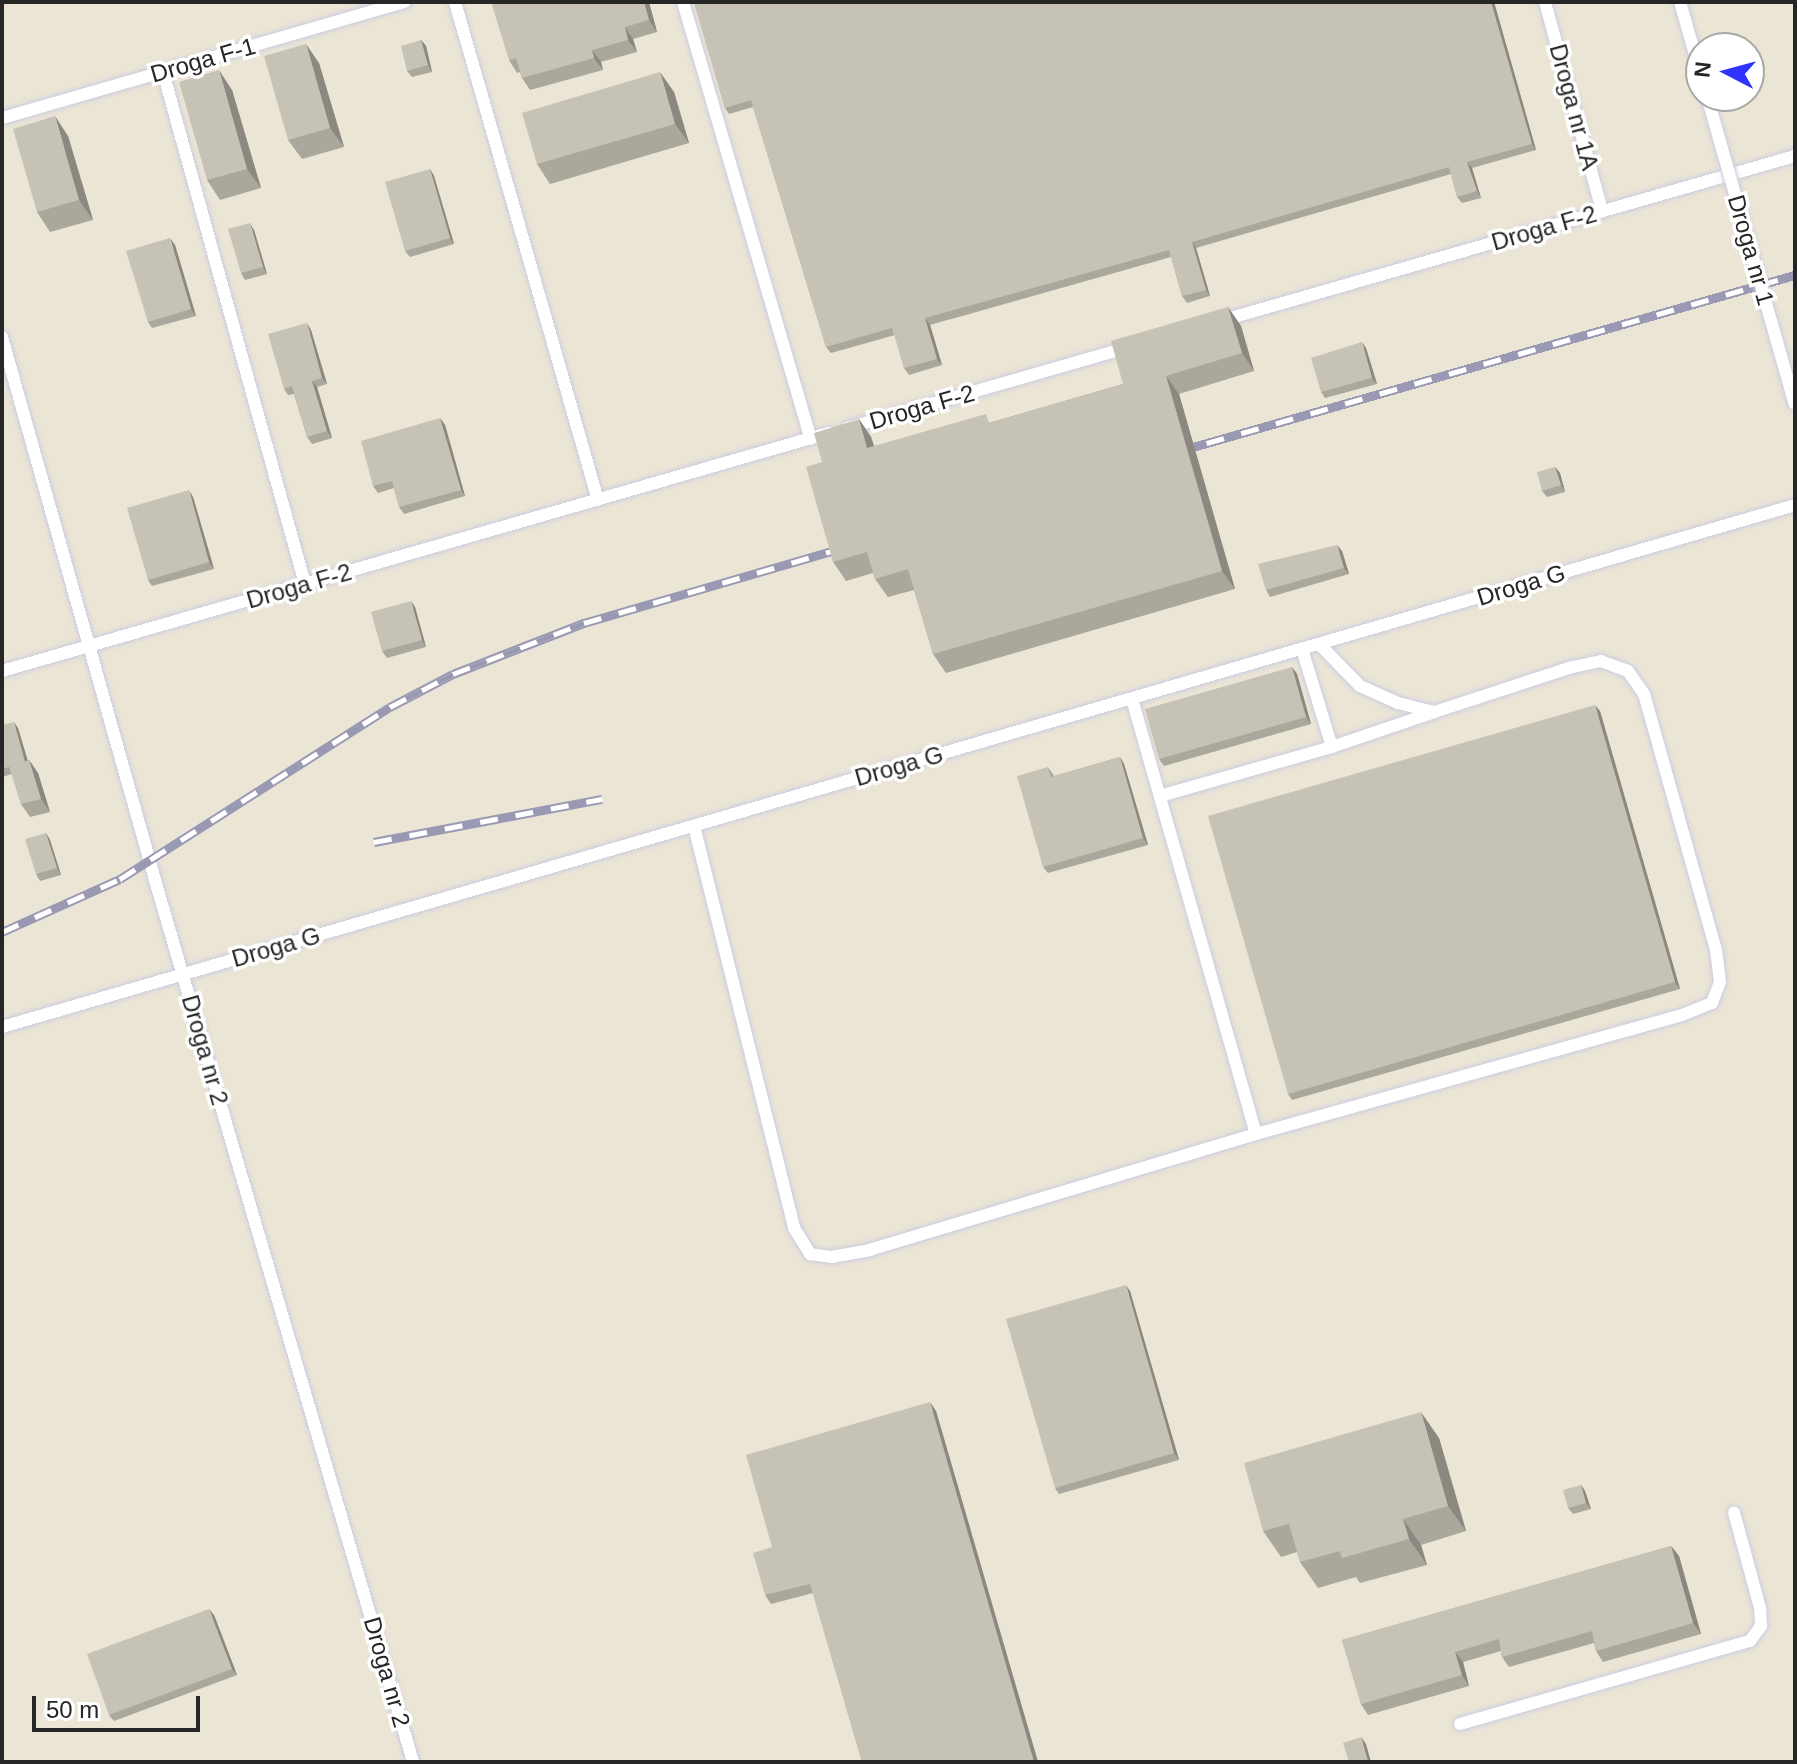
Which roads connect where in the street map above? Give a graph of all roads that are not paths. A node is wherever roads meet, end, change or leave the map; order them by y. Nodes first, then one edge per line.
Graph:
1 (405, 2) edge
2 (455, 2) edge
3 (683, 2) edge
4 (1545, 2) edge
5 (1680, 2) edge
6 (1689, 32) edge
7 (163, 72) junction
8 (1712, 112) edge
9 (2, 118) edge
10 (1795, 156) edge
11 (1602, 211) junction
12 (1207, 325) edge
13 (2, 337) edge
14 (1146, 343) edge
15 (1795, 404) edge
16 (811, 439) junction
17 (598, 500) junction
18 (1795, 505) edge
19 (305, 584) junction
20 (1319, 644) junction
21 (91, 645) junction
22 (1302, 649) junction
23 (2, 671) edge
24 (1132, 699) junction
25 (1434, 712) junction
26 (1332, 747) junction
27 (1160, 796) junction
28 (694, 826) junction
29 (183, 974) junction
30 (2, 1027) edge
31 (1256, 1134) junction
32 (1734, 1512) dead end
33 (1460, 1724) dead end
34 (413, 1762) edge

1 - 7 lane, Droga F-1
2 - 17 lane
3 - 16 lane
4 - 11 lane, Droga nr 1A
5 - 6 lane
7 - 9 lane, Droga F-1
7 - 19 lane
8 - 15 lane, Droga nr 1, bridge
10 - 11 lane, Droga F-2
11 - 12 lane, Droga F-2
13 - 21 lane, Droga nr 2
14 - 16 lane, Droga F-2
16 - 17 lane, Droga F-2
17 - 19 lane, Droga F-2
18 - 20 lane, Droga G
19 - 21 lane, Droga F-2
20 - 22 lane, Droga G
20 - 25 lane
21 - 23 lane, Droga F-2
21 - 29 lane, Droga nr 2
22 - 24 lane, Droga G
22 - 26 lane
24 - 27 lane
24 - 28 lane, Droga G
25 - 26 lane
25 - 31 lane
26 - 27 lane
27 - 31 lane
28 - 29 lane, Droga G
28 - 31 lane
29 - 30 lane, Droga G
29 - 34 lane, Droga nr 2
32 - 33 lane

